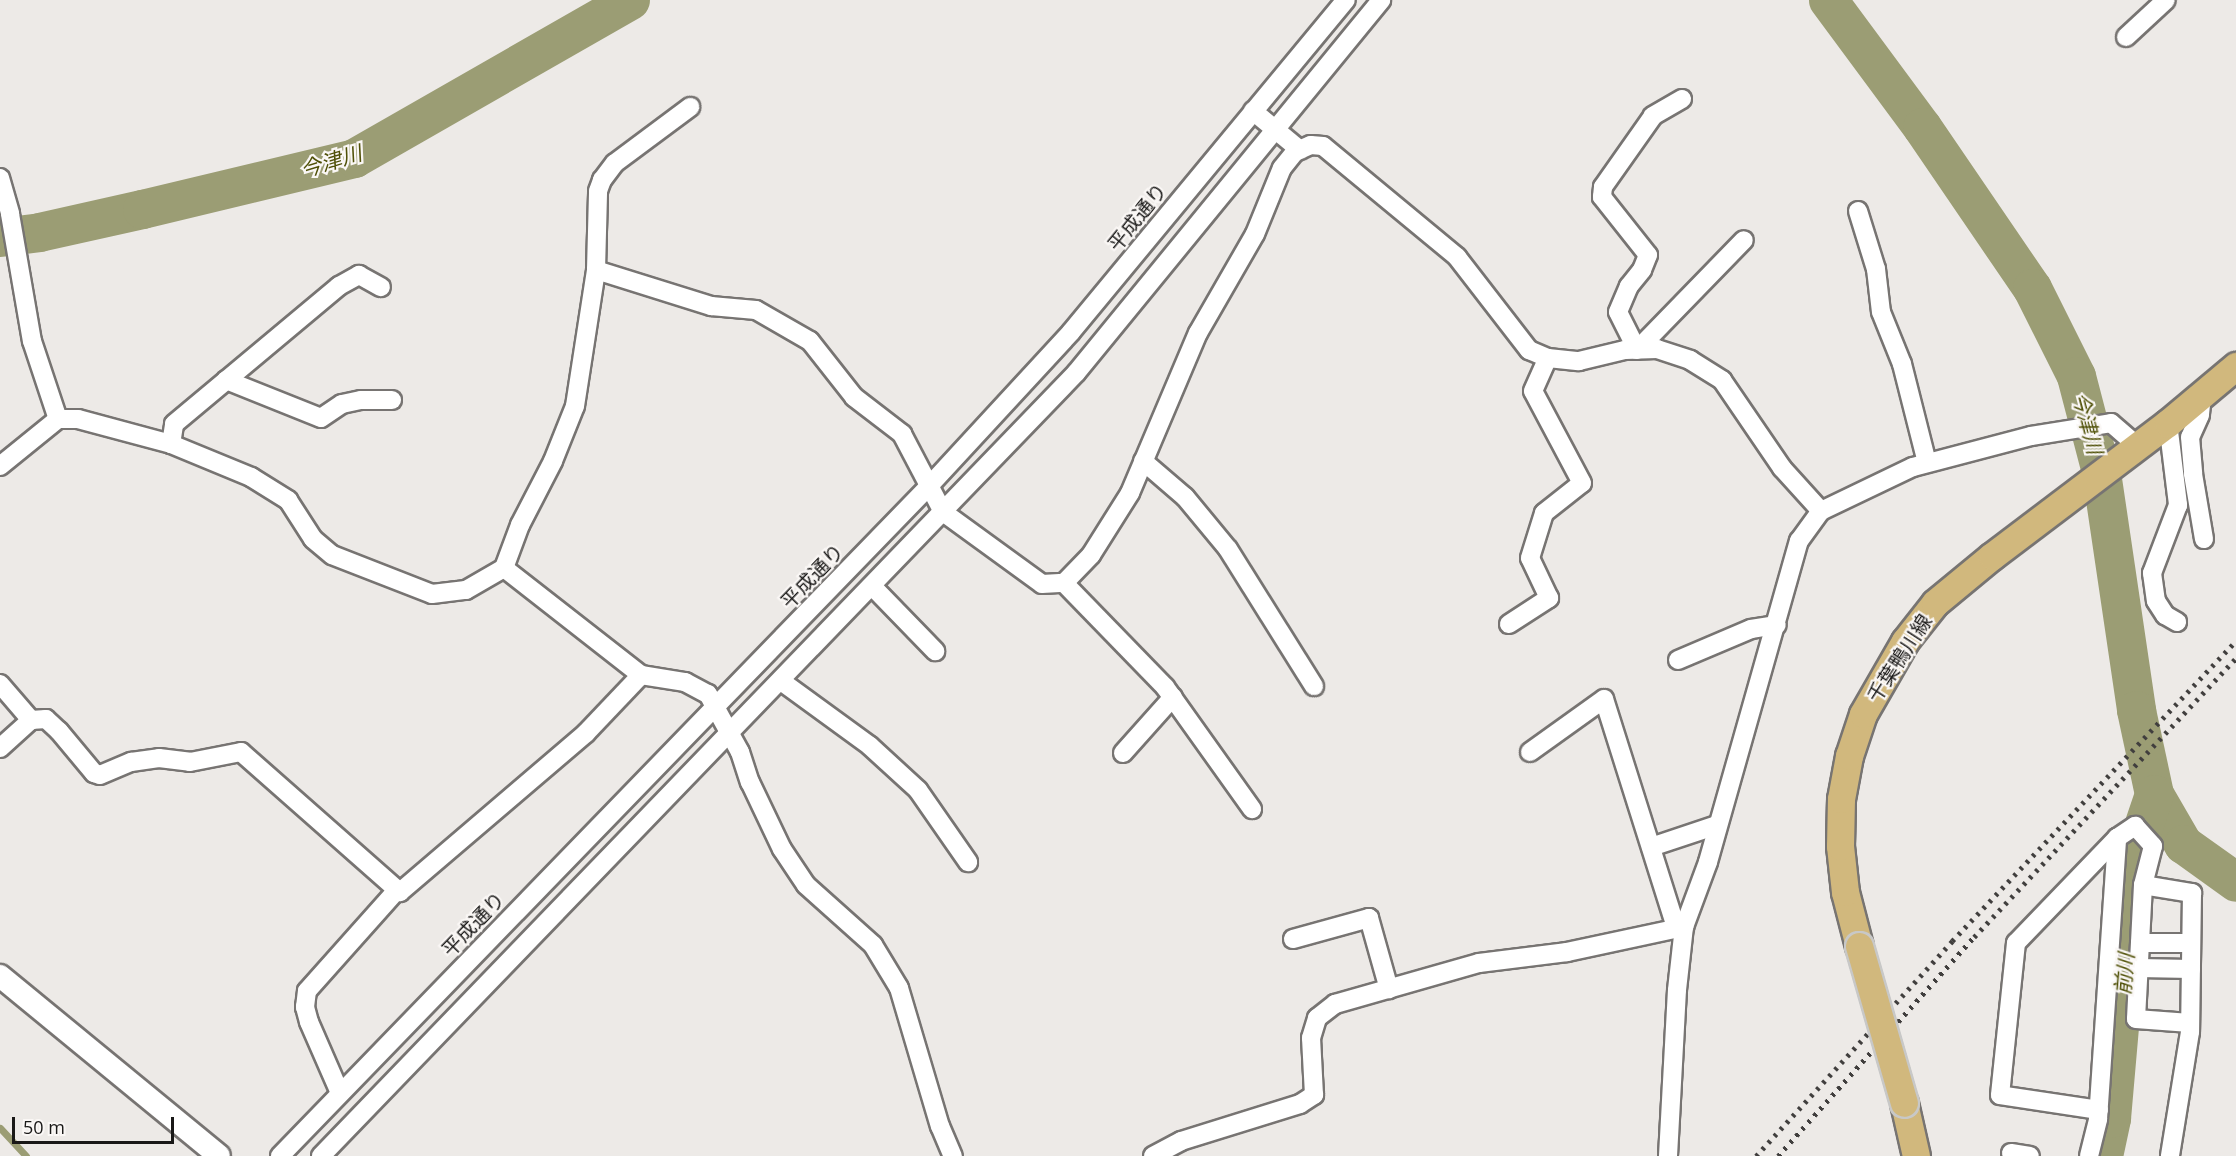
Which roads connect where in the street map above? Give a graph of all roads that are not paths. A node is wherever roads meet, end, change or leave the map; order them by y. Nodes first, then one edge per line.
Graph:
1 (1346, 0) edge
2 (1381, 0) edge
3 (2166, 0) edge
4 (2126, 37) dead end
5 (1682, 99) dead end
6 (690, 107) dead end
7 (1253, 111) junction
8 (1276, 130) junction
9 (1300, 150) junction
10 (0, 178) edge
11 (1857, 211) dead end
12 (1744, 240) dead end
13 (596, 270) junction
14 (381, 287) dead end
15 (1636, 350) junction
16 (1548, 358) junction
17 (2236, 366) edge
18 (226, 380) junction
19 (2202, 395) junction
20 (393, 400) dead end
21 (58, 419) junction
22 (2168, 423) junction
23 (171, 444) junction
24 (2136, 445) junction
25 (1143, 461) junction
26 (1927, 463) junction
27 (0, 466) edge
28 (930, 485) junction
29 (1821, 511) junction
30 (943, 512) junction
31 (2204, 539) dead end
32 (504, 568) junction
33 (1064, 583) junction
34 (872, 586) junction
35 (2177, 622) dead end
36 (1509, 624) dead end
37 (1777, 625) junction
38 (935, 651) dead end
39 (1678, 660) dead end
40 (641, 675) junction
41 (781, 681) junction
42 (0, 684) edge
43 (1314, 686) dead end
44 (1173, 697) junction
45 (716, 708) junction
46 (31, 720) junction
47 (730, 734) junction
48 (0, 748) edge
49 (1530, 752) dead end
50 (1123, 753) dead end
51 (1252, 809) dead end
52 (1717, 825) junction
53 (2117, 838) junction
54 (1650, 847) junction
55 (968, 862) dead end
56 (2143, 885) junction
57 (396, 891) junction
58 (1680, 928) junction
59 (1293, 939) dead end
60 (2140, 943) junction
61 (2191, 943) junction
62 (2139, 968) junction
63 (2191, 969) junction
64 (0, 976) edge
65 (1389, 989) junction
66 (2190, 1023) junction
67 (340, 1092) junction
68 (2098, 1110) junction
69 (2011, 1153) dead end
70 (219, 1156) edge
71 (280, 1156) edge
72 (321, 1156) edge
73 (953, 1156) edge
74 (1153, 1156) edge
75 (1668, 1156) edge
76 (1916, 1156) edge
77 (2030, 1156) edge
78 (2090, 1156) edge
79 (2170, 1156) edge

1 - 7 street, 平成通り
2 - 8 street
3 - 4 street
5 - 15 street
6 - 13 street
7 - 8 street
7 - 28 street, 平成通り
8 - 9 street
8 - 30 street
9 - 16 street
9 - 25 street
10 - 21 street
11 - 26 street
12 - 15 street
13 - 28 street
13 - 32 street
14 - 18 street
15 - 16 street
15 - 29 street
16 - 36 street
17 - 19 main road, 千葉鴨川線
18 - 20 street
18 - 23 street
19 - 22 main road, 千葉鴨川線
19 - 31 street
21 - 23 street
21 - 27 street
22 - 24 main road, 千葉鴨川線
22 - 35 street
23 - 32 street
24 - 26 street
24 - 76 main road, 千葉鴨川線, bridge
25 - 33 street
25 - 43 street
26 - 29 street
28 - 30 street
28 - 45 street, 平成通り
29 - 37 street
30 - 33 street
30 - 34 street
32 - 40 street
33 - 44 street
34 - 38 street
34 - 41 street
37 - 39 street
37 - 52 street
40 - 45 street
40 - 57 street
41 - 47 street
41 - 55 street
42 - 46 street
44 - 50 street
44 - 51 street
45 - 47 street
45 - 67 street, 平成通り
46 - 48 street
46 - 57 street
47 - 72 street
47 - 73 street
49 - 54 street
52 - 54 street
52 - 58 street
53 - 56 street
53 - 68 street
53 - 68 street
54 - 58 street
56 - 60 street
56 - 61 street
57 - 67 street
58 - 65 street
58 - 75 street
59 - 65 street
60 - 61 street
60 - 62 street
61 - 63 street
62 - 63 street
62 - 66 street
63 - 66 street
64 - 70 street
65 - 74 street
66 - 79 street
67 - 71 street, 平成通り
68 - 78 street
69 - 77 street

